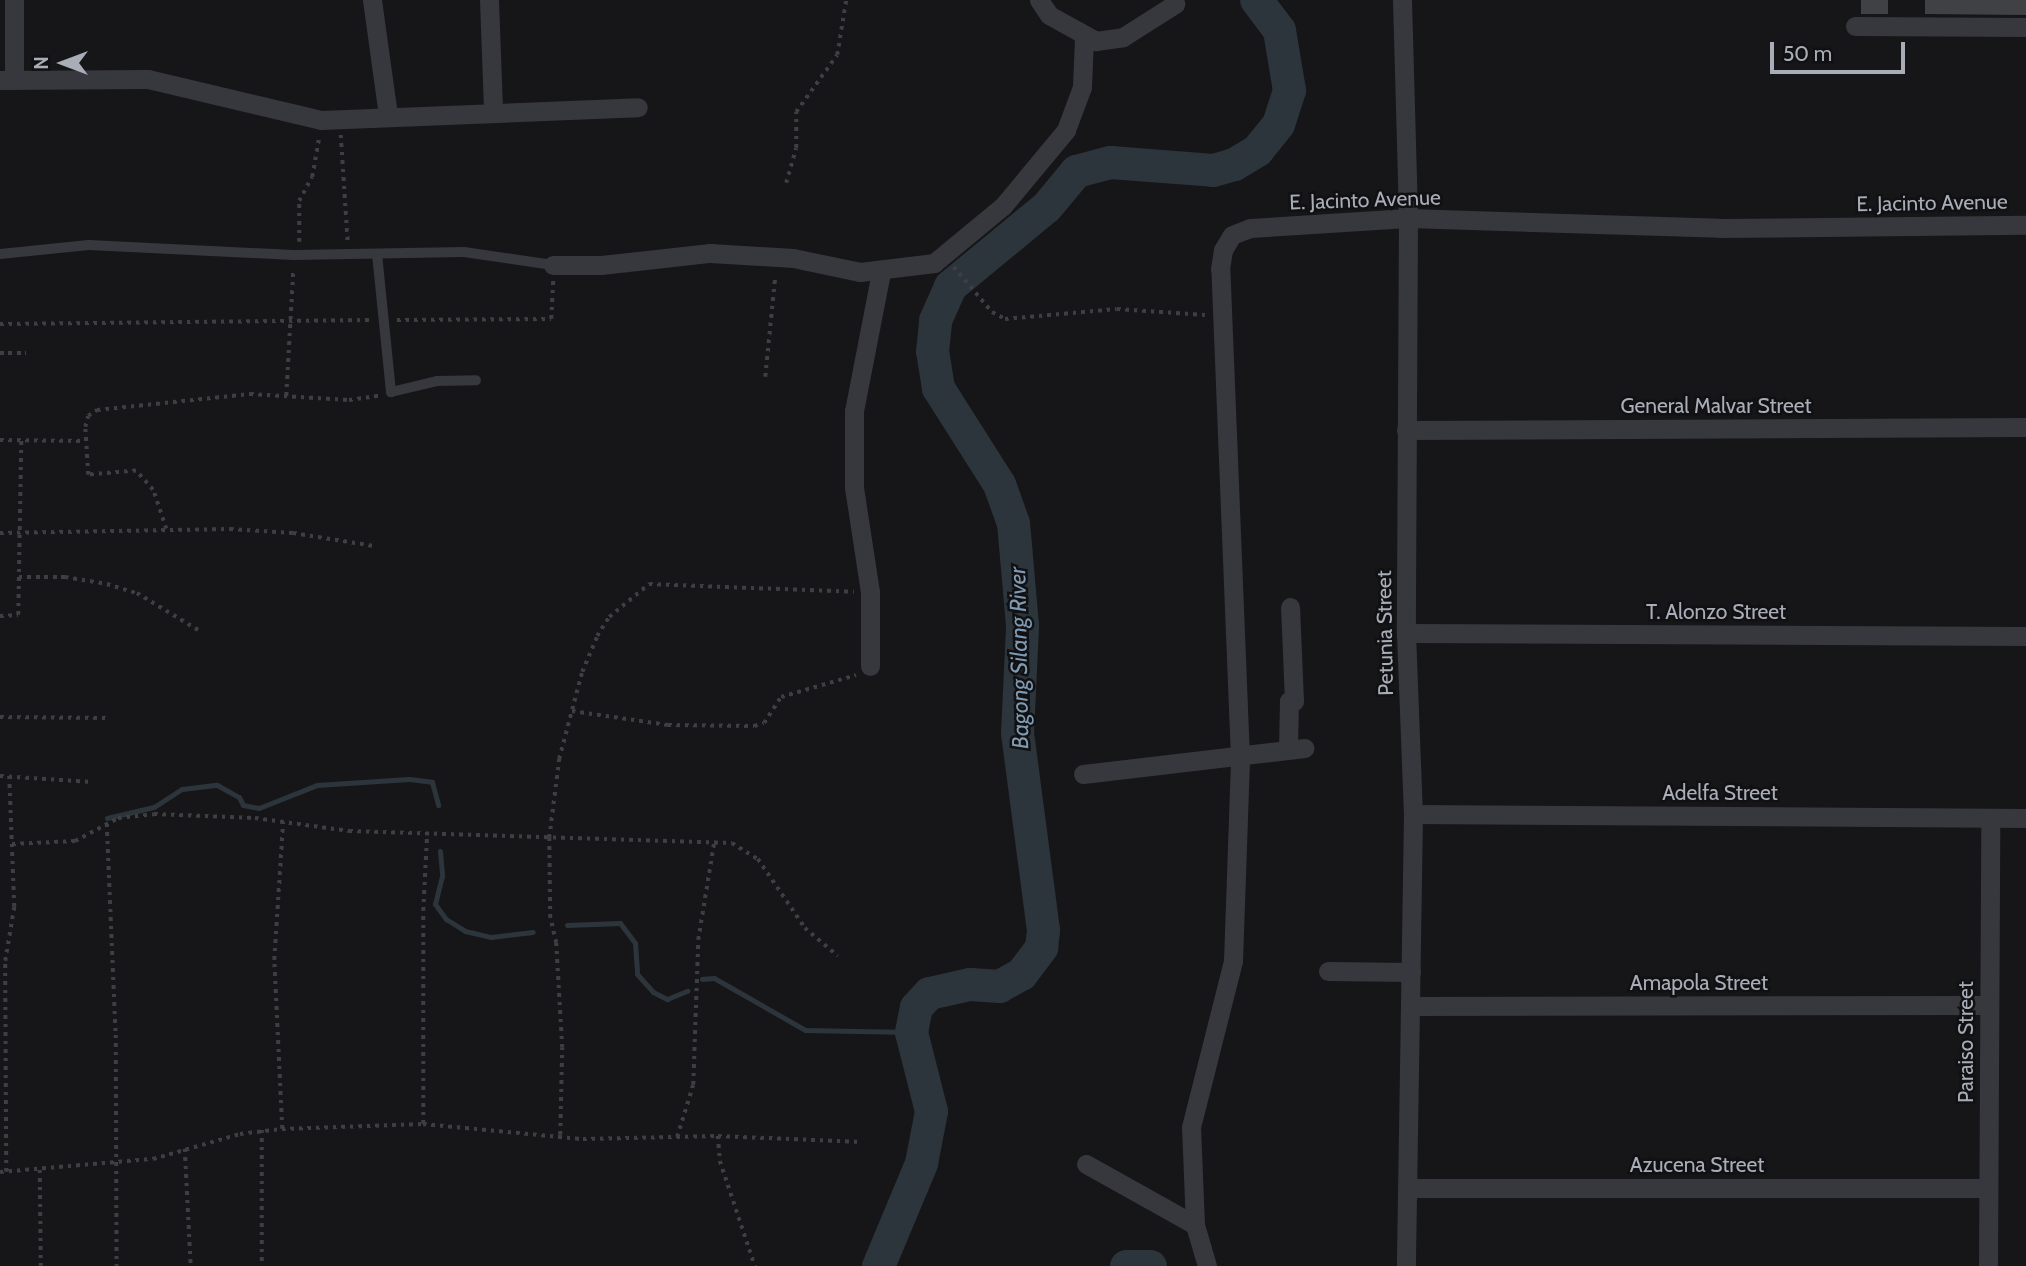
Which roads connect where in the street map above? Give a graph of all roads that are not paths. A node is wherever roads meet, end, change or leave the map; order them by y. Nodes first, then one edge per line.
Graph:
1 (14, 0) edge
2 (372, 0) edge
3 (489, 0) edge
4 (1402, 0) edge
5 (1039, 1) edge
6 (1175, 4) dead end
7 (1855, 26) dead end
8 (2026, 27) edge
9 (1084, 37) junction
10 (7, 80) edge
11 (638, 107) dead end
12 (493, 109) junction
13 (388, 116) junction
14 (1408, 218) junction
15 (2026, 225) edge
16 (0, 254) edge
17 (377, 254) junction
18 (553, 265) joint
19 (881, 272) junction
20 (476, 380) dead end
21 (2026, 427) edge
22 (1406, 430) junction
23 (1290, 607) dead end
24 (1406, 633) junction
25 (2026, 636) edge
26 (870, 666) road end
27 (1240, 758) junction
28 (1083, 774) dead end
29 (1413, 814) junction
30 (1990, 818) junction
31 (2026, 818) edge
32 (1328, 971) dead end
33 (1411, 972) junction
34 (1989, 1005) junction
35 (1410, 1006) junction
36 (1086, 1164) dead end
37 (1406, 1188) junction
38 (1988, 1188) junction
39 (1195, 1225) junction
40 (1207, 1266) edge
41 (1406, 1266) edge
42 (1988, 1266) edge

1 - 10 street
2 - 13 street
3 - 12 street
4 - 14 street, Petunia Street
5 - 9 street
6 - 9 street
7 - 8 street
9 - 19 street
10 - 13 street
11 - 12 street
12 - 13 street
14 - 15 street, E. Jacinto Avenue
14 - 22 street, Petunia Street
14 - 27 street, E. Jacinto Avenue
16 - 17 lane
17 - 18 lane
17 - 20 lane
18 - 19 street
19 - 26 street
21 - 22 street, General Malvar Street
22 - 24 street, Petunia Street
23 - 27 street
24 - 25 street, T. Alonzo Street
24 - 29 street, Petunia Street
27 - 28 street
27 - 39 street, E. Jacinto Avenue
29 - 30 street, Adelfa Street
29 - 33 street, Petunia Street
30 - 31 street, Adelfa Street
30 - 34 street, Paraiso Street
32 - 33 street
33 - 35 street, Petunia Street
34 - 35 street, Amapola Street
34 - 38 street, Paraiso Street
35 - 37 street, Petunia Street
36 - 39 street
37 - 38 street, Azucena Street
37 - 41 street, Petunia Street
38 - 42 street, Paraiso Street
39 - 40 street, E. Jacinto Avenue

